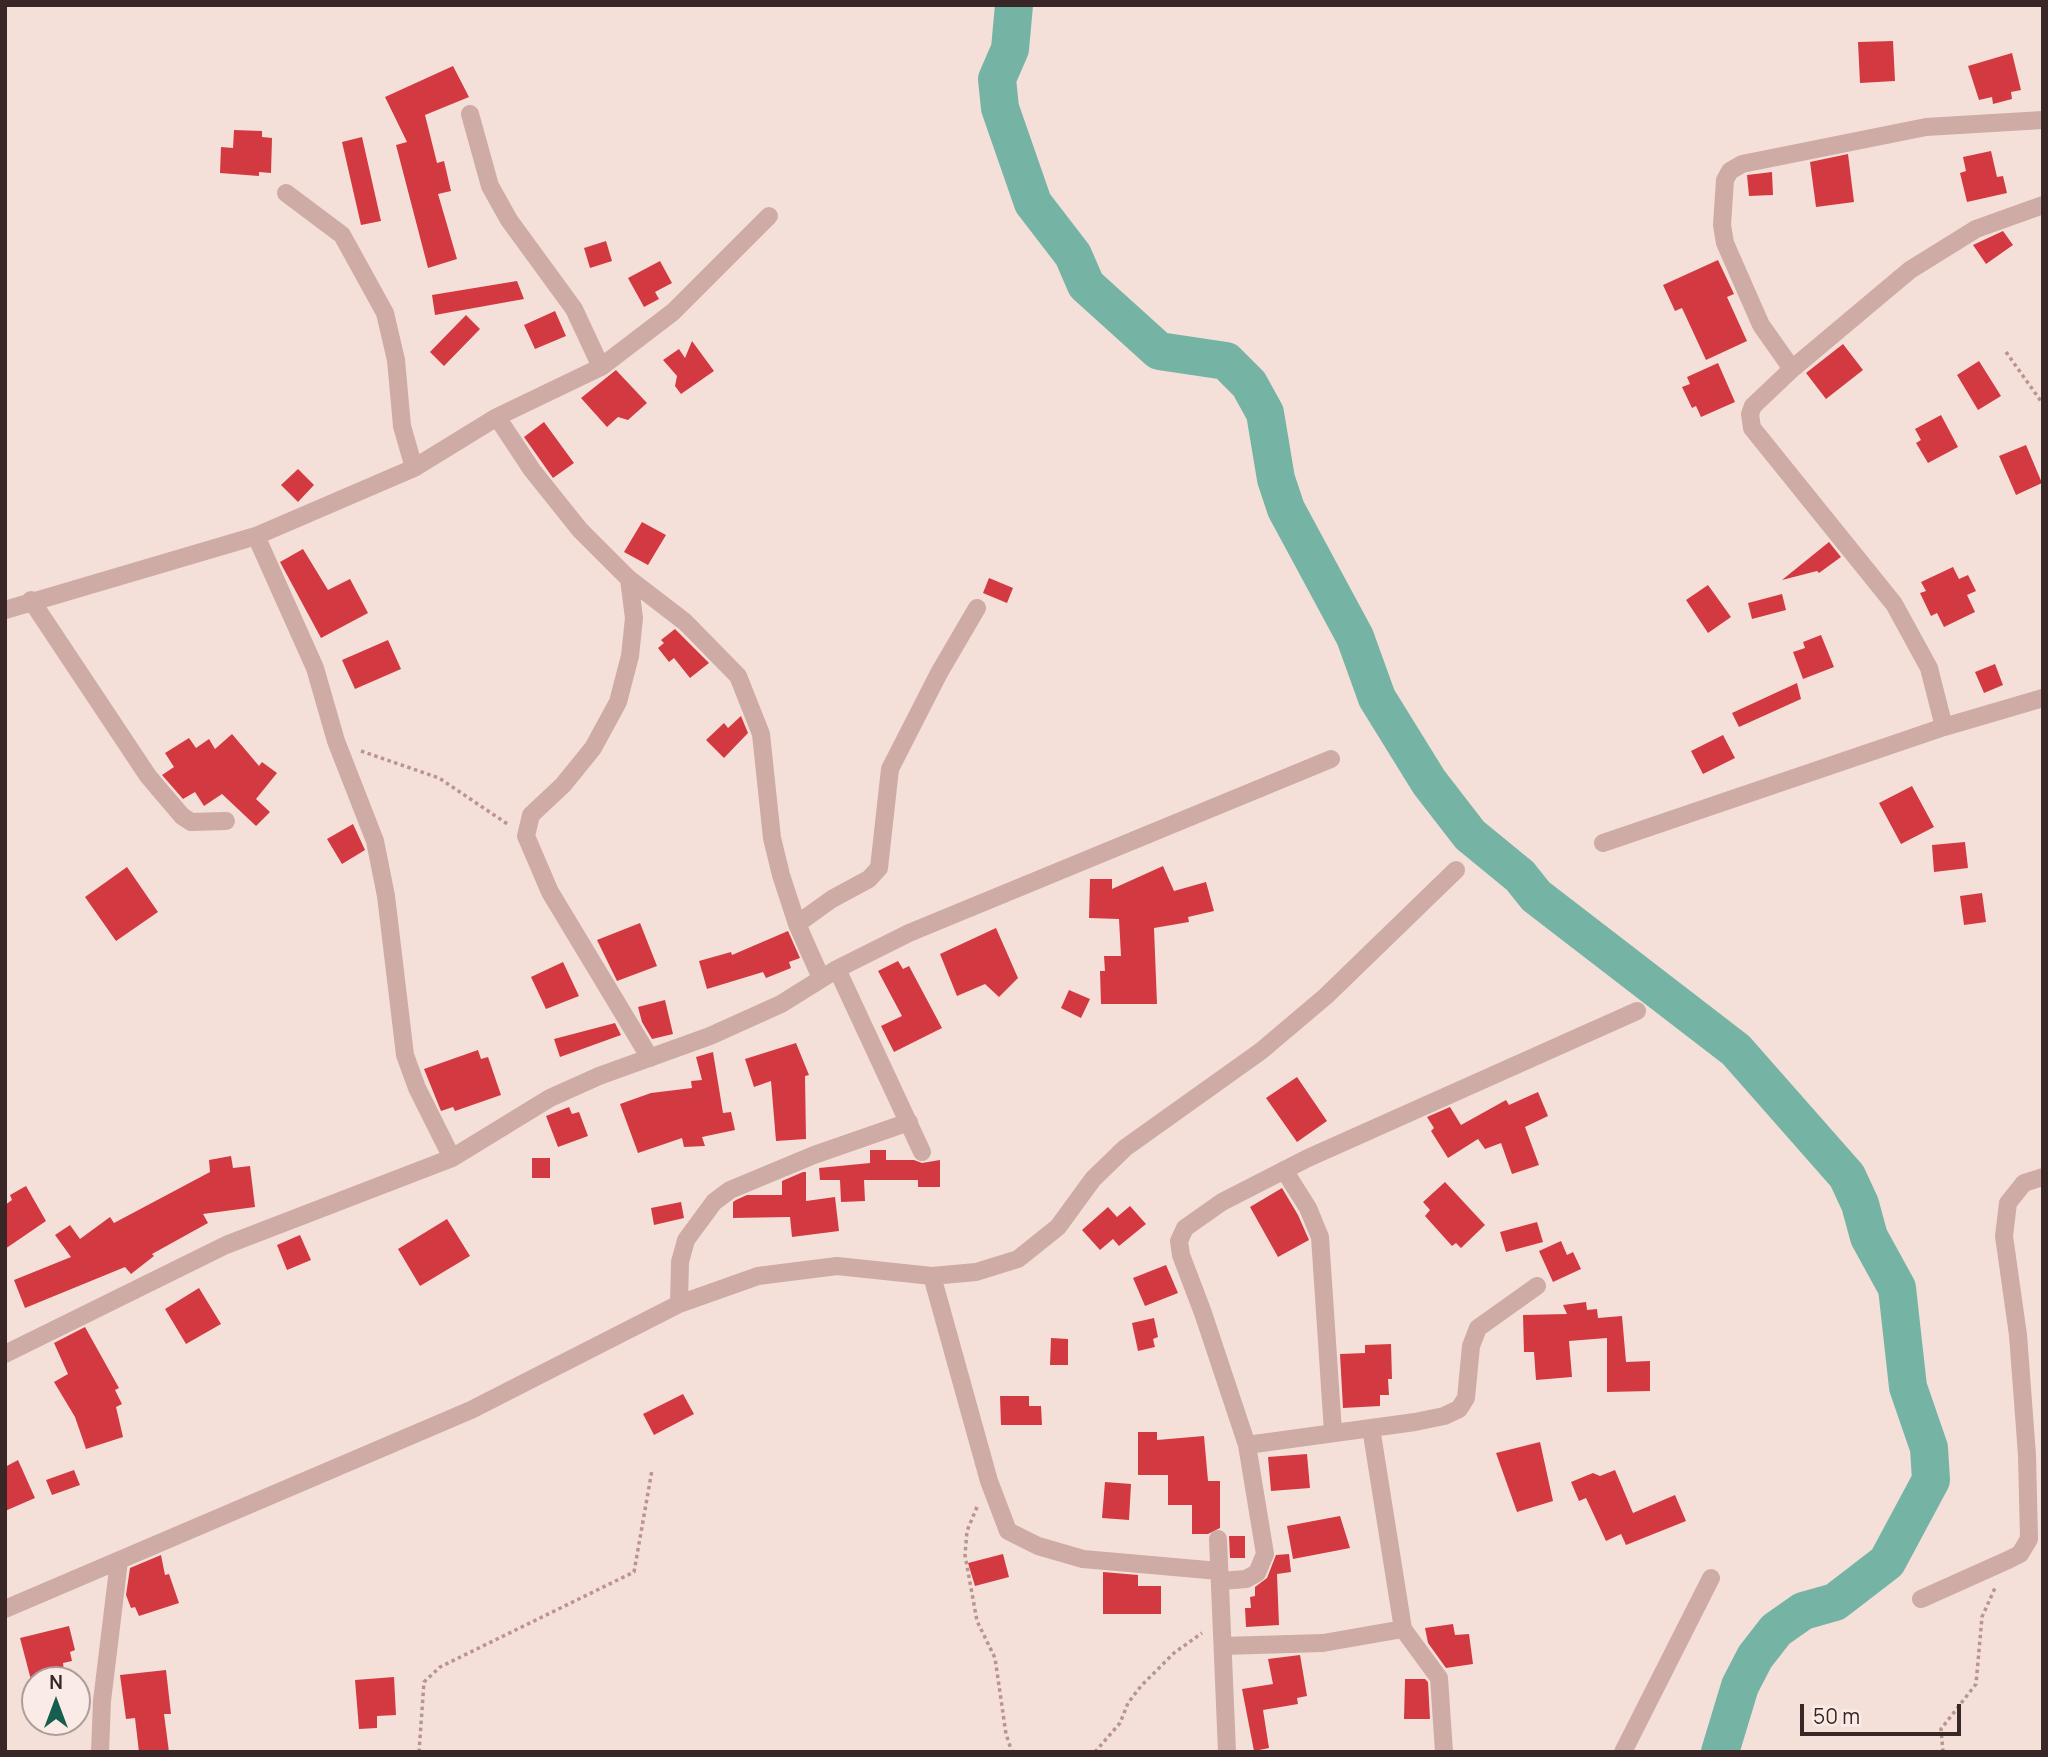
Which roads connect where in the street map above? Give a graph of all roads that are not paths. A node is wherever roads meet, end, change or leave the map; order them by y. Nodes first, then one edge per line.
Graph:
1 (470, 114) dead end
2 (2043, 120) edge
3 (286, 192) dead end
4 (2043, 205) edge
5 (769, 216) dead end
6 (601, 367) junction
7 (1792, 369) junction
8 (498, 417) junction
9 (414, 468) junction
10 (256, 536) junction
11 (629, 579) junction
12 (31, 600) junction
13 (977, 608) dead end
14 (5, 610) edge
15 (2043, 698) edge
16 (1944, 727) junction
17 (1331, 760) dead end
18 (226, 821) dead end
19 (1603, 843) dead end
20 (1456, 870) dead end
21 (797, 925) junction
22 (837, 969) junction
23 (821, 978) junction
24 (1637, 1011) dead end
25 (650, 1058) junction
26 (909, 1122) junction
27 (922, 1152) dead end
28 (452, 1158) junction
29 (1284, 1170) junction
30 (2043, 1177) edge
31 (932, 1276) junction
32 (1537, 1286) dead end
33 (679, 1304) junction
34 (5, 1354) edge
35 (1371, 1428) junction
36 (1333, 1433) junction
37 (1247, 1445) junction
38 (1218, 1539) dead end
39 (119, 1561) junction
40 (1220, 1576) junction
41 (1711, 1577) dead end
42 (1921, 1599) dead end
43 (5, 1609) edge
44 (1404, 1629) junction
45 (1223, 1646) junction
46 (100, 1752) edge
47 (1227, 1752) edge
48 (1444, 1752) edge
49 (1623, 1752) edge

1 - 6 street
2 - 7 street
3 - 9 street
4 - 7 street
5 - 6 street
6 - 8 street
7 - 16 street
8 - 9 street
8 - 11 street
9 - 10 street
10 - 12 street
10 - 28 street
11 - 21 street
11 - 25 street
12 - 14 street
12 - 18 street
13 - 21 street
15 - 16 street
16 - 19 street
17 - 22 street
20 - 31 street
21 - 23 street
22 - 23 street
22 - 26 street
23 - 25 street
24 - 29 street
25 - 28 street
26 - 27 street
26 - 33 street
28 - 34 street
29 - 36 street
29 - 37 street
30 - 42 street
31 - 33 street
31 - 40 street
32 - 35 street
33 - 39 street
35 - 36 street
35 - 44 street
36 - 37 street
37 - 40 street
38 - 40 street
39 - 43 street
39 - 46 street
40 - 45 street
41 - 49 street
44 - 45 street
44 - 48 street
45 - 47 street

